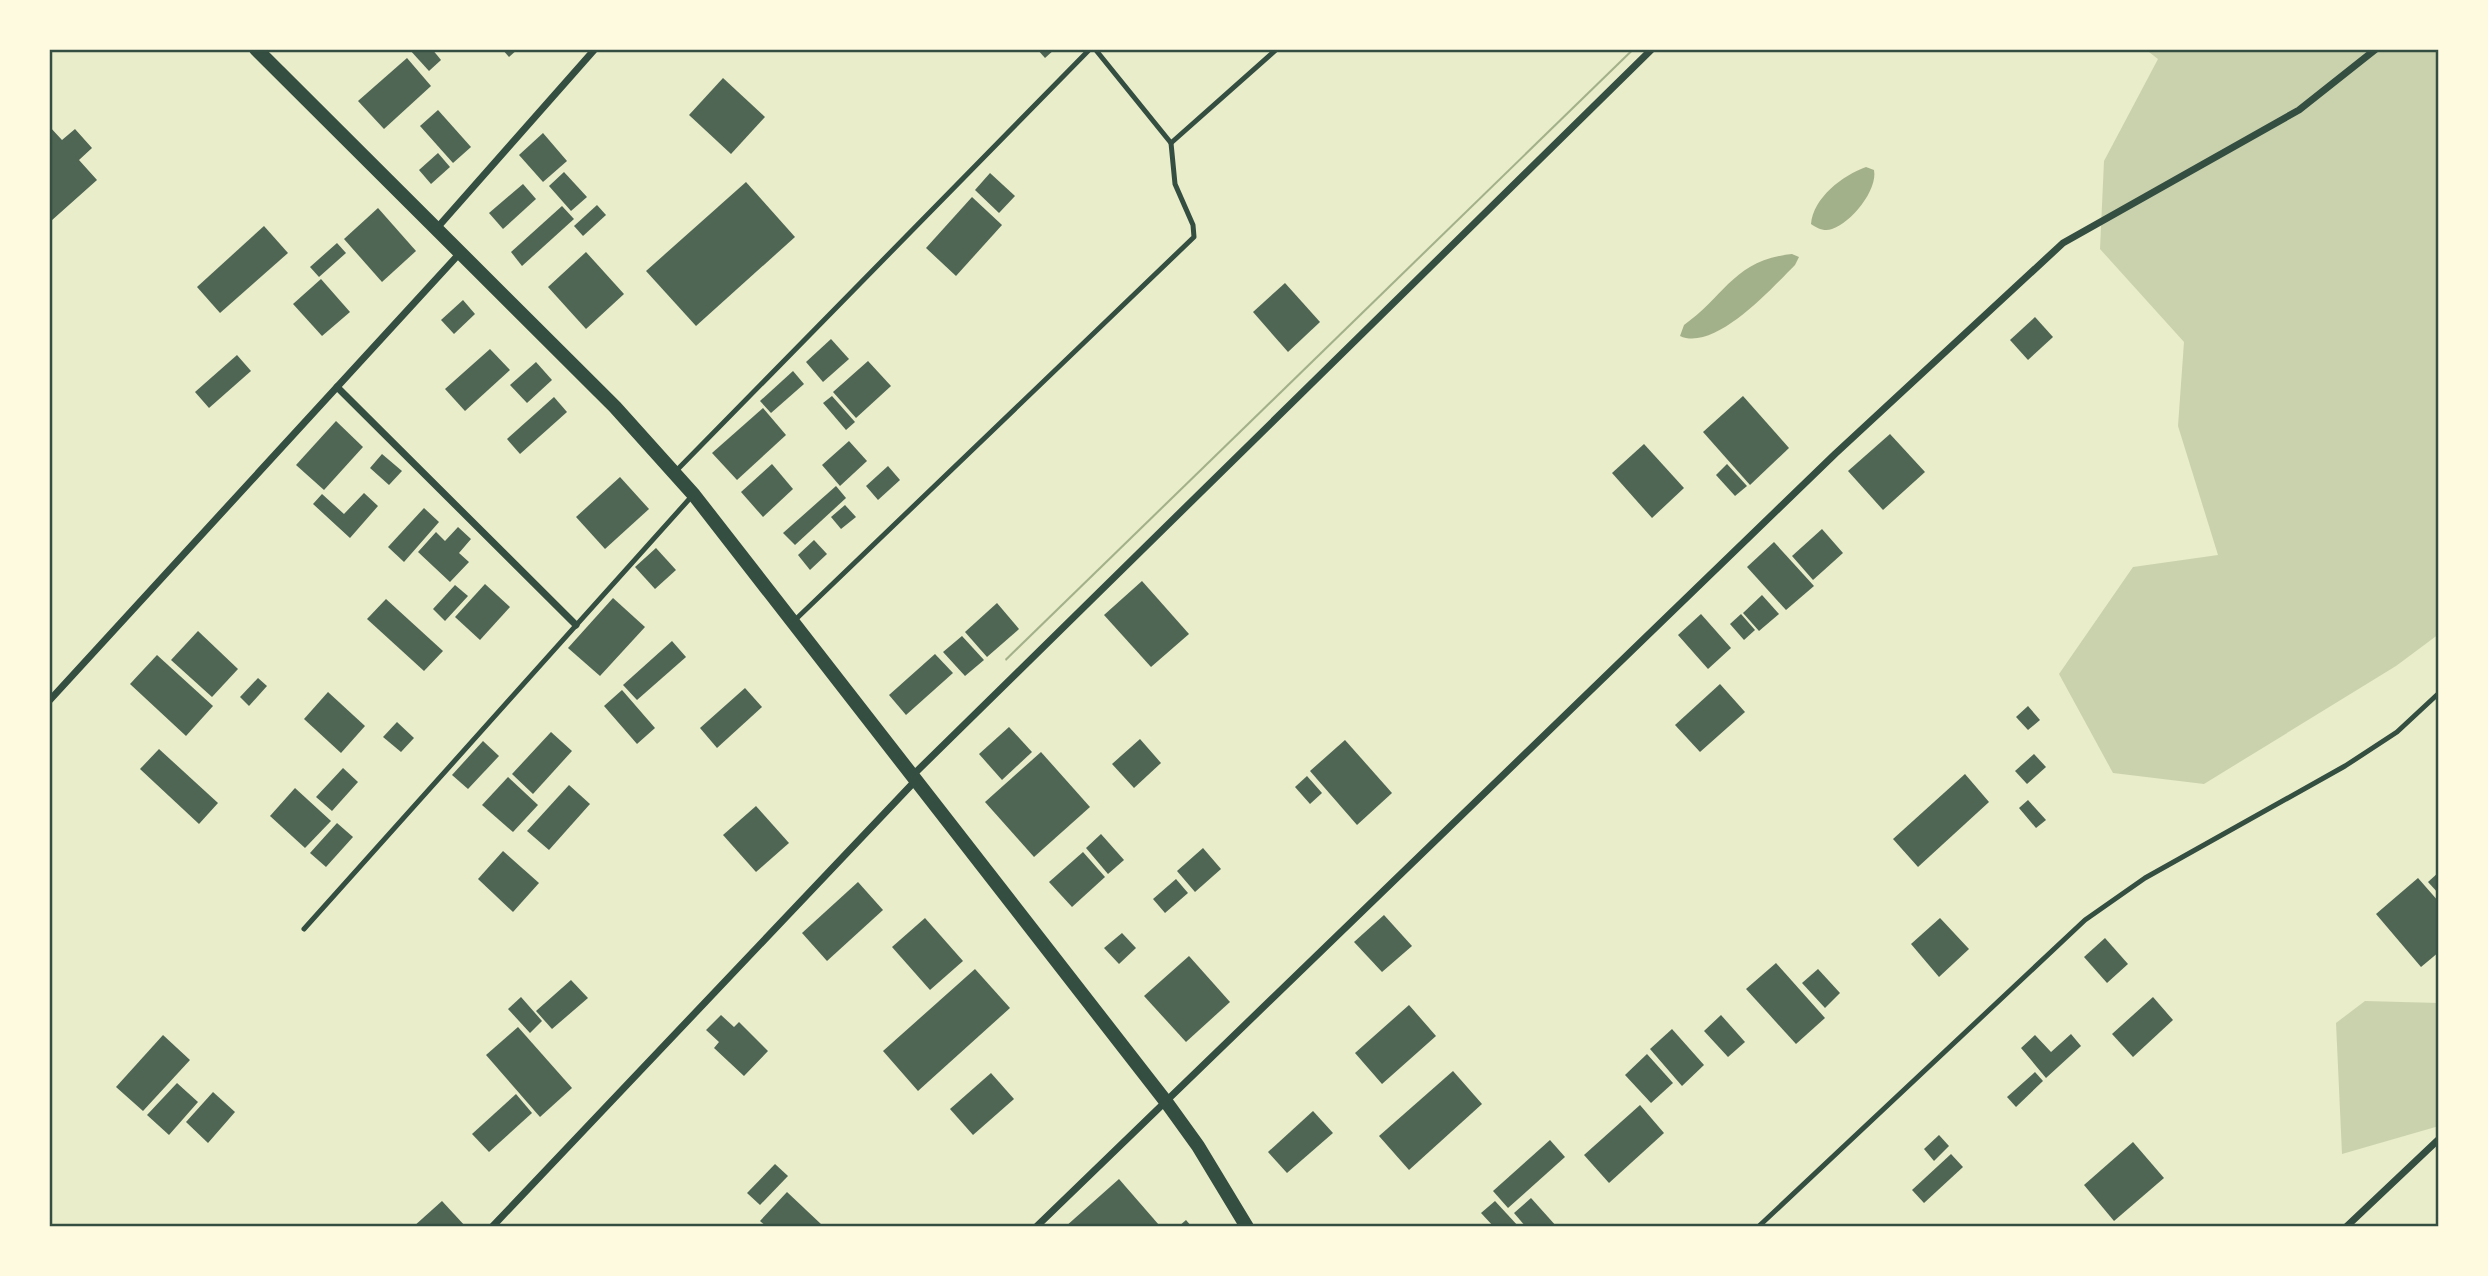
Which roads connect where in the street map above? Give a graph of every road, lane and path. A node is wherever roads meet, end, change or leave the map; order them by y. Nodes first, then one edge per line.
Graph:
1 (256, 49) edge
2 (595, 49) edge
3 (1092, 49) edge
4 (1277, 49) edge
5 (1651, 49) edge
6 (2376, 49) edge
7 (1171, 144) junction
8 (437, 228) junction
9 (462, 251) junction
10 (337, 387) junction
11 (675, 472) junction
12 (694, 495) junction
13 (794, 621) junction
14 (576, 625) junction
15 (2439, 693) edge
16 (49, 701) edge
17 (916, 776) junction
18 (304, 929) dead end
19 (1167, 1103) junction
20 (2439, 1139) edge
21 (492, 1227) edge
22 (1036, 1227) edge
23 (1247, 1227) edge
24 (1758, 1227) edge
25 (2346, 1227) edge

1 - 8 main road
2 - 8 street
3 - 7 lane
3 - 11 lane
4 - 7 lane
5 - 17 street
6 - 19 street
7 - 13 lane
8 - 9 main road
9 - 10 street
9 - 11 main road
10 - 14 street
10 - 16 street
11 - 12 main road
12 - 13 main road
12 - 14 lane
13 - 17 main road
14 - 18 lane
15 - 24 lane
17 - 19 main road
17 - 21 street
19 - 22 street
19 - 23 main road
20 - 25 street

